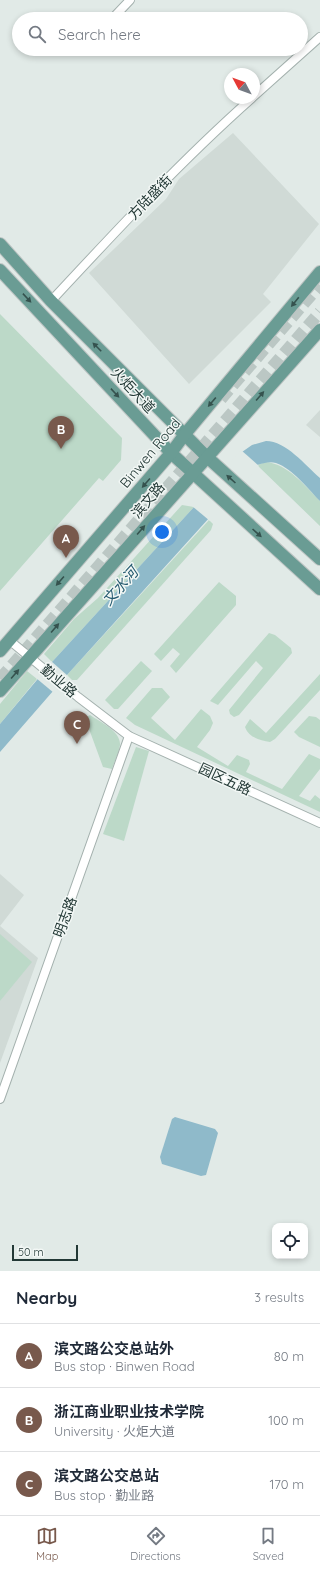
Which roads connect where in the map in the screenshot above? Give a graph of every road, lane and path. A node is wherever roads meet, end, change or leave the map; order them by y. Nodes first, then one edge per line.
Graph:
1 (130, 0) edge
2 (119, 12) edge
3 (320, 37) edge
4 (308, 48) edge
5 (299, 56) edge
6 (260, 91) edge
7 (245, 104) edge
8 (0, 244) edge
9 (0, 270) edge
10 (320, 272) edge
11 (51, 300) junction
12 (320, 330) edge
13 (185, 434) junction
14 (171, 453) junction
15 (207, 457) junction
16 (192, 472) junction
17 (320, 559) edge
18 (320, 589) edge
19 (9, 640) junction
20 (0, 651) edge
21 (34, 661) junction
22 (0, 691) edge
23 (129, 736) junction
24 (320, 823) edge
25 (0, 1099) edge

1 - 2 street
3 - 4 street, 方陆盛街
5 - 6 street, 方陆盛街
7 - 11 street, 方陆盛街
8 - 11 main road, 火炬大道
9 -> 14 main road, 火炬大道
10 -> 13 main road, Binwen Road
13 -> 11 main road, 火炬大道
15 -> 12 main road, 滨文路
13 - 14 main road, Binwen Road
13 - 15 main road, 火炬大道
14 - 16 main road, 火炬大道
14 -> 19 main road, Binwen Road
15 - 16 main road, 滨文路
17 -> 15 main road, 火炬大道
16 -> 18 main road, 火炬大道
21 -> 16 main road, 滨文路
19 - 20 main road, Binwen Road
19 - 21 street, 勤业路
22 -> 21 main road, 滨文路
21 - 23 street, 勤业路
23 - 24 street, 园区五路
23 - 25 street, 明志路

